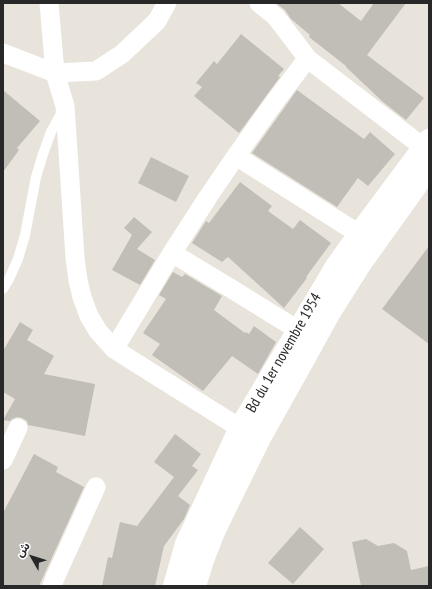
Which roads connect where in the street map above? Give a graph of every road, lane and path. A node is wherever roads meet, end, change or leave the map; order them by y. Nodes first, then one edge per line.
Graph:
1 (49, 3) edge
2 (167, 3) edge
3 (259, 3) edge
4 (3, 54) edge
5 (308, 59) junction
6 (55, 72) junction
7 (65, 106) junction
8 (426, 143) edge
9 (236, 156) junction
10 (429, 168) edge
11 (359, 234) junction
12 (172, 253) junction
13 (3, 289) edge
14 (298, 330) junction
15 (114, 349) junction
16 (18, 428) dead end
17 (240, 428) junction
18 (260, 438) junction
19 (3, 460) edge
20 (96, 487) dead end
21 (52, 586) edge
22 (174, 586) edge
23 (195, 586) edge

1 - 6 street
2 - 6 street
3 - 5 street
4 - 6 street
5 - 8 street
5 - 9 street
6 - 7 street
7 - 13 lane
7 - 15 street
8 - 11 street, Bd du 1er novembre 1954
9 - 11 street
9 - 12 street
10 - 18 street
11 - 14 street, Bd du 1er novembre 1954
12 - 14 street
12 - 15 street
14 - 17 street, Bd du 1er novembre 1954
15 - 17 street
16 - 19 street
17 - 18 street
17 - 22 street, Bd du 1er novembre 1954
18 - 23 street
20 - 21 street

